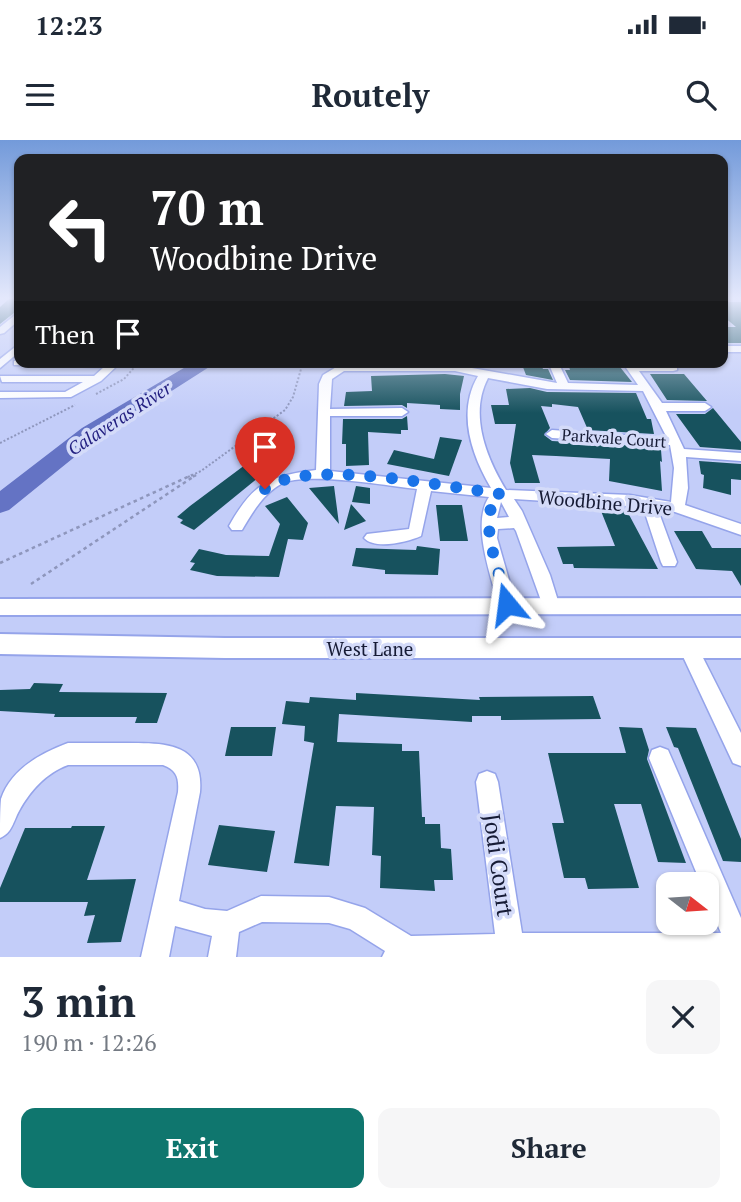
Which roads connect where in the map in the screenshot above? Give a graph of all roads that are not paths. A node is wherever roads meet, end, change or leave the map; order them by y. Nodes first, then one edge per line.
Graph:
1 (14, 352) edge
2 (0, 365) edge
3 (14, 366) edge
4 (109, 368) edge
5 (348, 368) edge
6 (442, 368) edge
7 (555, 368) edge
8 (631, 368) edge
9 (486, 372) junction
10 (97, 379) junction
11 (1, 380) edge
12 (564, 387) junction
13 (645, 388) junction
14 (0, 395) edge
15 (659, 407) junction
16 (705, 407) dead end
17 (402, 412) dead end
18 (325, 413) junction
19 (552, 434) dead end
20 (678, 448) junction
21 (741, 457) edge
22 (323, 474) junction
23 (425, 485) junction
24 (500, 494) junction
25 (649, 504) junction
26 (677, 508) junction
27 (518, 523) junction
28 (237, 526) dead end
29 (491, 526) junction
30 (741, 530) edge
31 (372, 538) dead end
32 (669, 562) dead end
33 (507, 604) junction
34 (550, 604) junction
35 (741, 606) edge
36 (0, 607) edge
37 (0, 644) edge
38 (688, 648) junction
39 (741, 648) edge
40 (741, 755) edge
41 (660, 758) dead end
42 (487, 782) dead end
43 (0, 826) edge
44 (164, 910) junction
45 (227, 924) junction
46 (740, 947) edge
47 (512, 952) edge
48 (402, 953) edge
49 (155, 957) edge
50 (222, 957) edge

1 - 2 street
3 - 11 street
4 - 10 street
5 - 18 street
6 - 9 street
7 - 12 street
8 - 13 street
9 - 12 street
9 - 24 street
10 - 11 street
10 - 14 street
12 - 13 street
13 - 15 street
15 - 16 street
15 - 20 street
17 - 18 street
18 - 22 street
19 - 20 street, Parkvale Court
20 - 21 street, Parkvale Court
20 - 26 street
22 - 23 street, Woodbine Drive
22 - 28 street, Woodbine Drive
23 - 24 street, Woodbine Drive
23 - 31 street
24 - 25 street, Woodbine Drive
24 - 27 street
24 - 29 street
25 - 26 street, Woodbine Drive
25 - 32 street
26 - 30 street, Woodbine Drive
27 - 29 street
27 - 34 street
29 - 33 street
33 - 34 main road
33 - 36 main road
34 - 35 main road
37 - 38 main road, West Lane
38 - 39 main road, West Lane
38 - 40 street
41 - 46 street
42 - 47 street, Jodi Court
43 - 44 street
44 - 45 street
44 - 49 street
45 - 48 street
45 - 50 street
46 - 47 street
47 - 48 street

